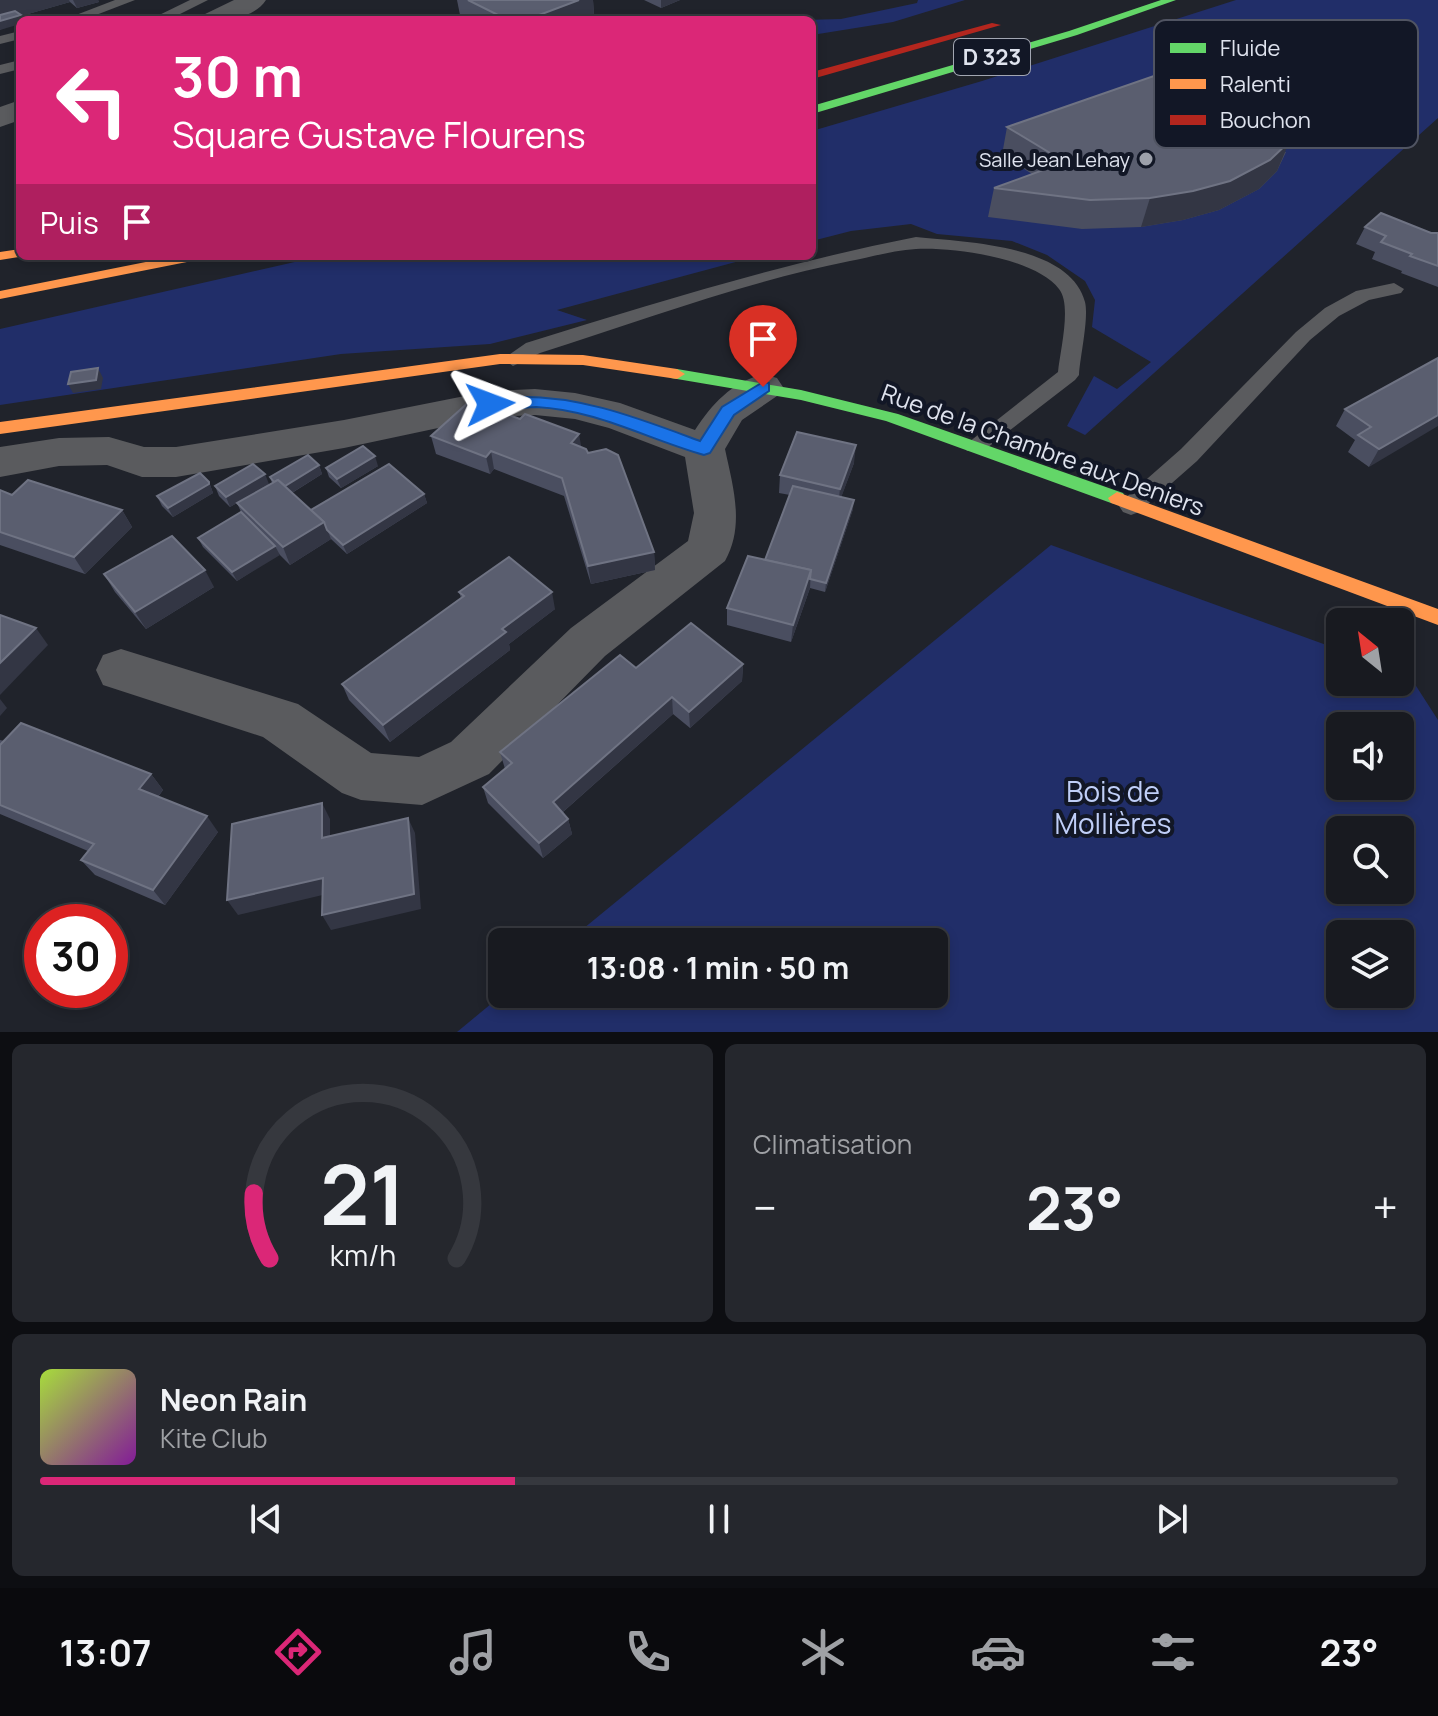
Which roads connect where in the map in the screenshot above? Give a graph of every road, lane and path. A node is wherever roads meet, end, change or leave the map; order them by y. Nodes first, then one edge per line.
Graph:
1 (128, 0) edge
2 (201, 0) edge
3 (254, 0) edge
4 (1171, 0) edge
5 (82, 16) edge
6 (165, 16) edge
7 (220, 16) edge
8 (1008, 21) dead end
9 (816, 75) edge
10 (816, 109) edge
11 (177, 260) edge
12 (1394, 289) dead end
13 (0, 295) edge
14 (513, 359) junction
15 (763, 387) junction
16 (0, 428) edge
17 (975, 446) junction
18 (704, 449) junction
19 (0, 462) edge
20 (1131, 506) junction
21 (1438, 617) edge
22 (121, 670) dead end

1 - 5 lane
2 - 6 lane
3 - 7 street
4 - 10 main road, D 323
8 - 9 main road, D 323
11 - 13 main road
12 - 20 lane
14 - 15 main road, Rue de la Chambre aux Deniers
14 - 16 main road, Rue de la Chambre aux Deniers
14 - 17 lane
15 - 17 main road, Rue de la Chambre aux Deniers
15 - 18 street
17 - 20 main road, Rue de la Chambre aux Deniers
18 - 19 street
18 - 22 street
20 - 21 main road, Rue de la Chambre aux Deniers

